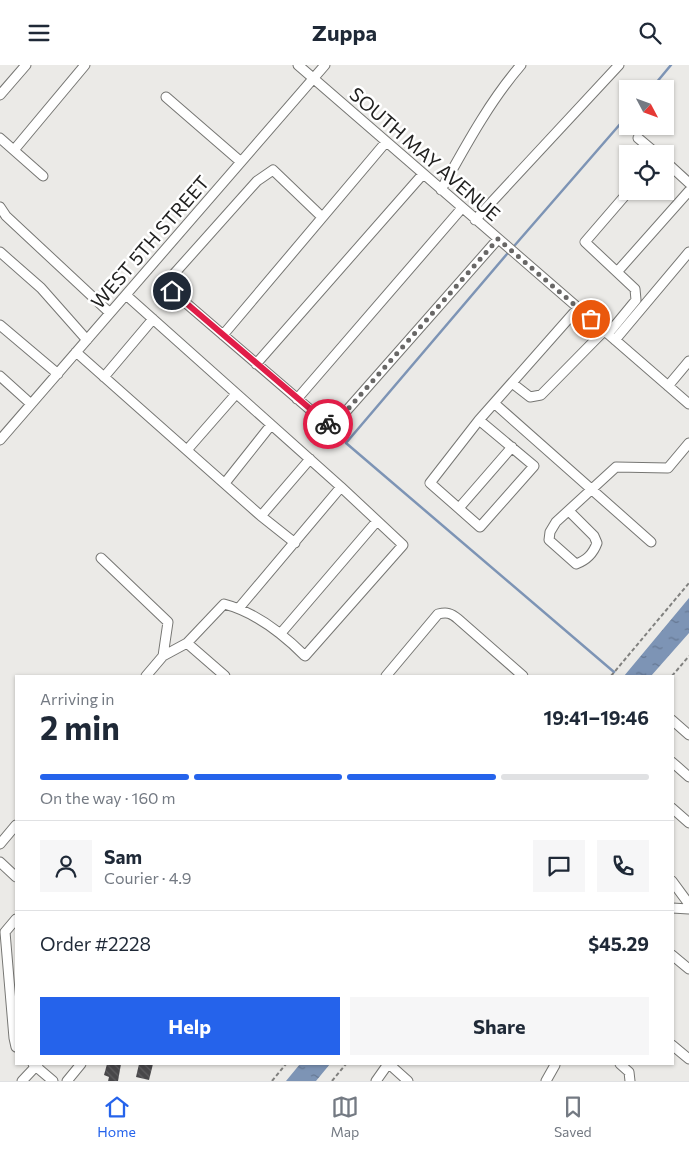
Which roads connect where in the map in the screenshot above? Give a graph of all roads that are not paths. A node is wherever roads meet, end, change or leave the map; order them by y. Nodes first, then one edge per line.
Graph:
1 (26, 65) edge
2 (85, 65) edge
3 (298, 65) edge
4 (325, 65) edge
5 (521, 65) edge
6 (618, 65) edge
7 (313, 79) junction
8 (0, 95) edge
9 (166, 97) dead end
10 (0, 138) edge
11 (638, 138) dead end
12 (386, 142) junction
13 (646, 145) edge
14 (14, 150) junction
15 (241, 162) junction
16 (674, 169) edge
17 (423, 174) junction
18 (43, 175) dead end
19 (689, 183) edge
20 (441, 190) junction
21 (689, 191) edge
22 (621, 200) edge
23 (0, 207) edge
24 (462, 208) junction
25 (322, 217) junction
26 (475, 219) junction
27 (498, 239) junction
28 (0, 252) edge
29 (689, 252) edge
30 (617, 272) junction
31 (126, 295) junction
32 (578, 308) junction
33 (110, 313) junction
34 (153, 319) junction
35 (0, 325) edge
36 (223, 335) junction
37 (609, 335) junction
38 (87, 340) junction
39 (76, 353) junction
40 (689, 361) edge
41 (256, 364) junction
42 (58, 374) junction
43 (0, 376) edge
44 (104, 377) junction
45 (512, 383) junction
46 (668, 386) junction
47 (236, 394) junction
48 (297, 399) junction
49 (494, 403) junction
50 (32, 404) junction
51 (689, 404) edge
52 (480, 420) junction
53 (271, 425) junction
54 (2, 435) edge
55 (689, 443) edge
56 (512, 447) junction
57 (187, 450) junction
58 (310, 459) junction
59 (225, 483) junction
60 (341, 487) junction
61 (592, 489) junction
62 (459, 508) junction
63 (569, 511) junction
64 (261, 516) junction
65 (376, 521) junction
66 (650, 542) dead end
67 (295, 543) junction
68 (101, 558) dead end
69 (239, 608) junction
70 (281, 633) junction
71 (187, 643) junction
72 (163, 656) junction
73 (147, 675) edge
74 (224, 675) edge
75 (387, 675) edge
76 (522, 675) edge
77 (674, 722) edge
78 (689, 735) edge
79 (674, 764) edge
80 (689, 777) edge
81 (674, 810) edge
82 (689, 823) edge
83 (15, 826) edge
84 (0, 844) edge
85 (0, 863) edge
86 (15, 876) edge
87 (674, 884) edge
88 (689, 904) edge
89 (674, 907) edge
90 (689, 909) edge
91 (15, 920) edge
92 (674, 957) edge
93 (689, 969) edge
94 (15, 1042) edge
95 (674, 1047) edge
96 (689, 1059) edge
97 (35, 1065) edge
98 (80, 1065) edge
99 (388, 1065) edge
100 (390, 1065) edge
101 (555, 1065) dead end
102 (621, 1065) edge
103 (22, 1081) edge
104 (53, 1081) edge
105 (66, 1081) edge
106 (376, 1081) edge
107 (408, 1081) edge
108 (546, 1081) edge
109 (630, 1081) edge

1 - 8 street
2 - 14 street
3 - 7 street, SOUTH MAY AVENUE
4 - 7 street, WEST 5TH STREET
5 - 20 street
6 - 26 street
7 - 12 street, SOUTH MAY AVENUE
7 - 15 street, WEST 5TH STREET
9 - 15 street
10 - 14 street
11 - 13 street
12 - 17 street, SOUTH MAY AVENUE
12 - 25 street
14 - 18 street
15 - 31 street, WEST 5TH STREET
16 - 19 street
17 - 20 street, SOUTH MAY AVENUE
17 - 41 street
20 - 24 street, SOUTH MAY AVENUE
21 - 30 street
22 - 30 street
23 - 33 street
24 - 26 street, SOUTH MAY AVENUE
24 - 48 street
25 - 36 street
25 - 36 street
26 - 27 street, SOUTH MAY AVENUE
27 - 32 street, SOUTH MAY AVENUE
27 - 48 street
28 - 38 street
29 - 37 street
30 - 37 street
31 - 33 street, WEST 5TH STREET
31 - 34 street
32 - 37 street, SOUTH MAY AVENUE
32 - 45 street
33 - 38 street, WEST 5TH STREET
34 - 44 street
34 - 47 street
35 - 42 street
36 - 41 street
37 - 45 street
37 - 46 street, SOUTH MAY AVENUE
38 - 39 street, WEST 5TH STREET
39 - 42 street, WEST 5TH STREET
39 - 44 street
40 - 46 street
41 - 48 street
42 - 50 street, WEST 5TH STREET
43 - 50 street
44 - 57 street
45 - 49 street
46 - 51 street, SOUTH MAY AVENUE
47 - 53 street
47 - 57 street
49 - 52 street
49 - 61 street
50 - 54 street, WEST 5TH STREET
52 - 56 street
52 - 62 street
53 - 58 street
53 - 59 street
55 - 61 street
56 - 62 street
56 - 62 street
57 - 59 street
58 - 60 street
58 - 64 street
59 - 64 street
60 - 65 street
60 - 67 street
61 - 63 street
61 - 66 street
63 - 63 street
64 - 67 street
65 - 70 street
65 - 70 street
67 - 69 street
68 - 72 street
69 - 70 street
69 - 71 street
71 - 72 street
71 - 74 street
72 - 73 street
75 - 76 street
77 - 78 street
79 - 80 street
81 - 82 street
83 - 84 street
85 - 86 street
87 - 88 street
89 - 90 street
91 - 94 street
92 - 93 street
95 - 96 street
97 - 103 street
97 - 104 street
98 - 105 street
99 - 106 street
100 - 107 street
101 - 108 street
102 - 109 street

